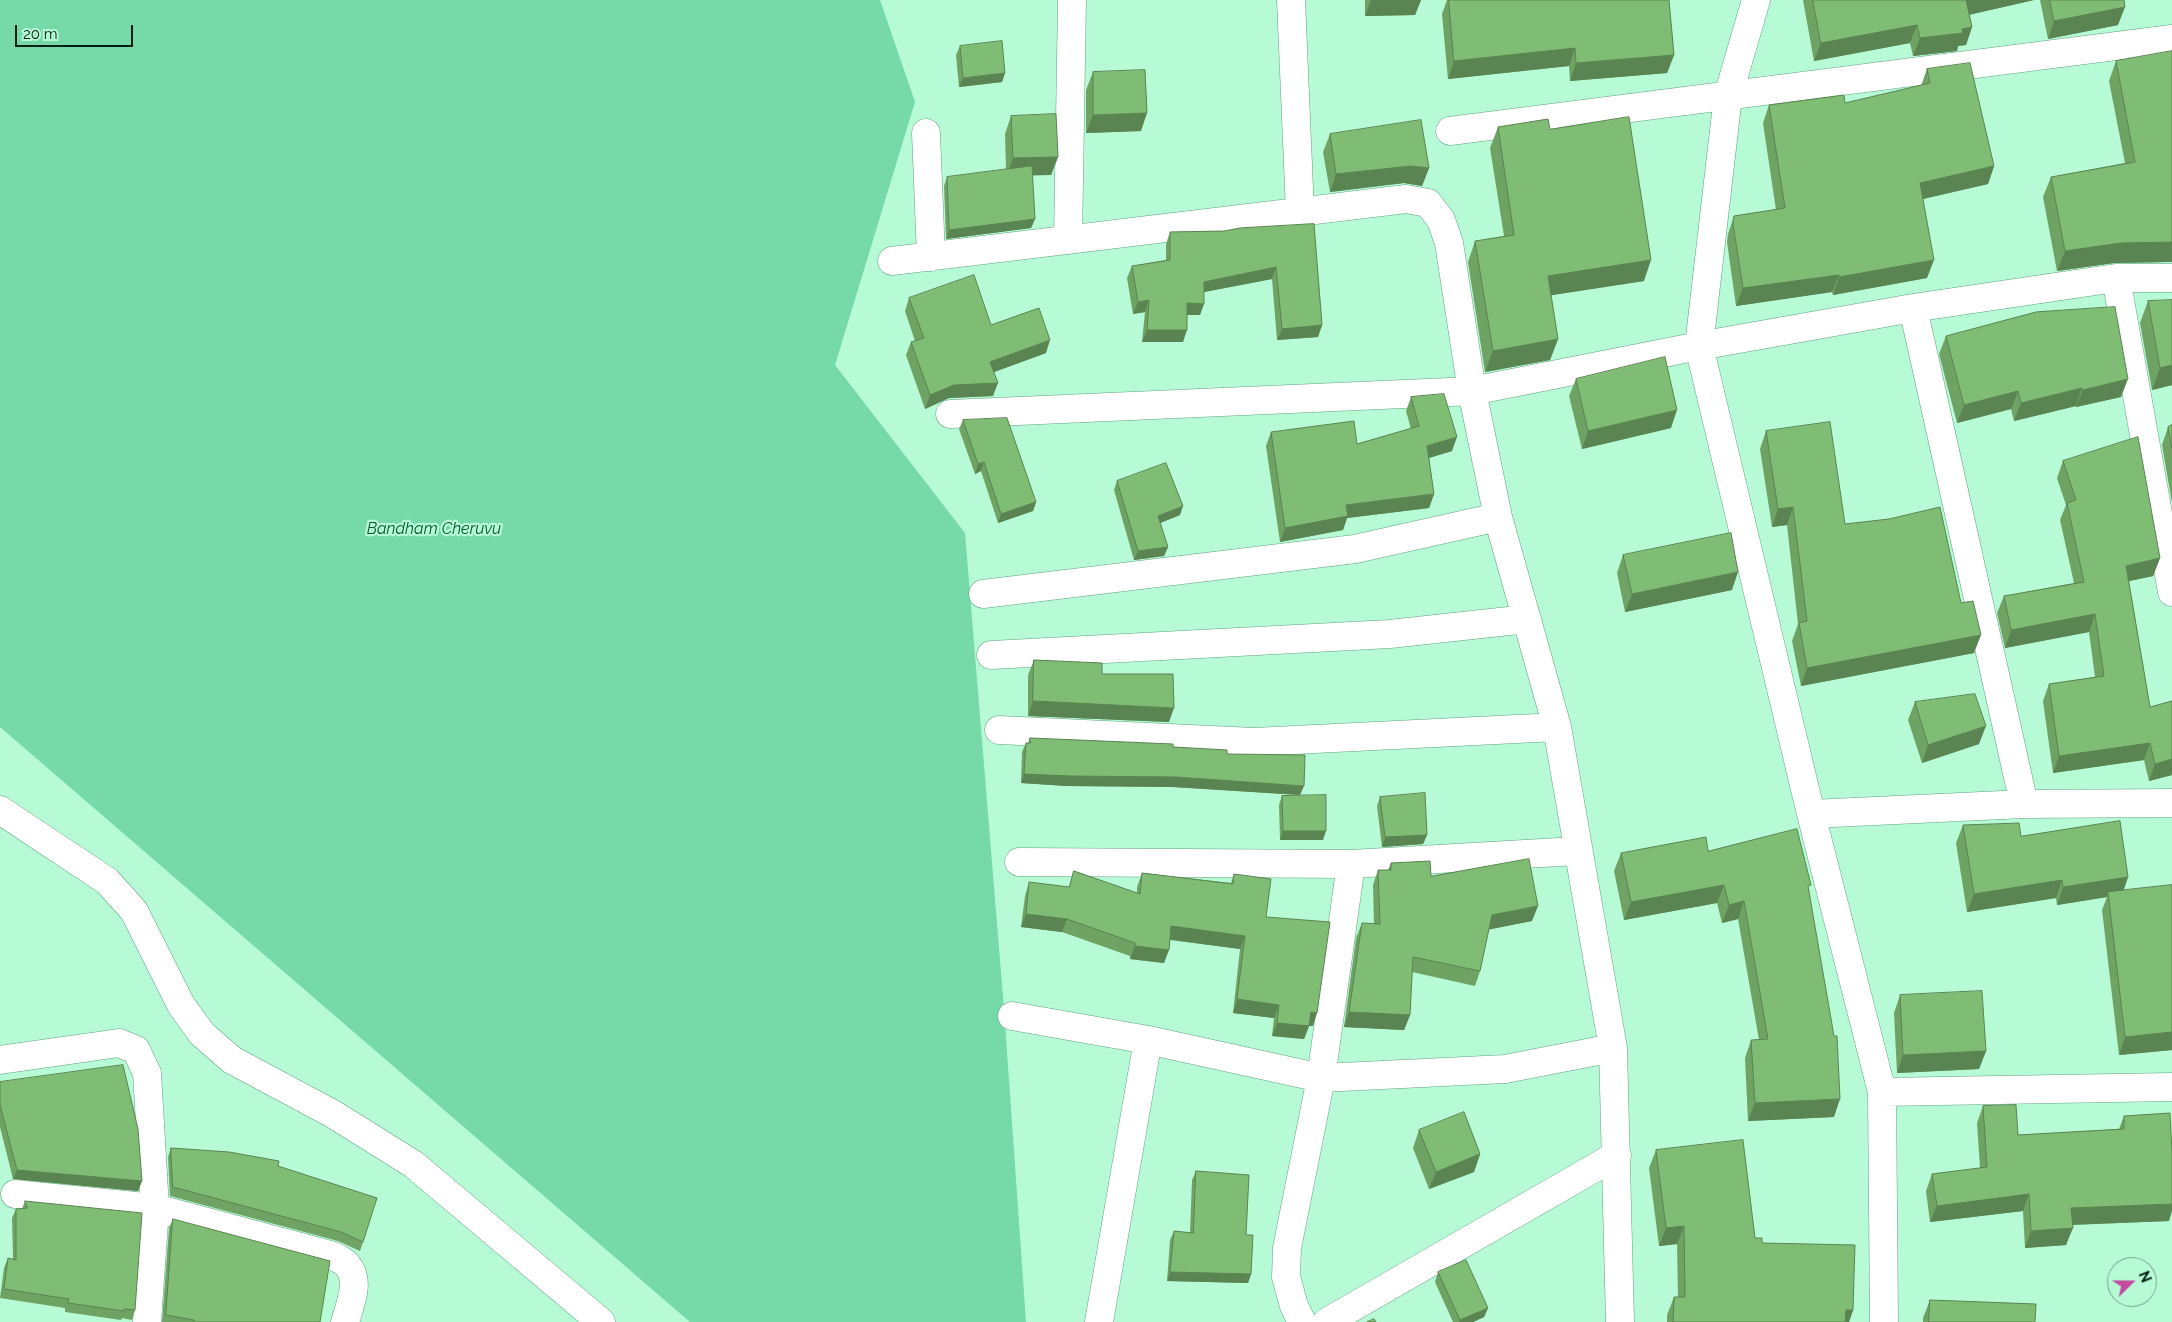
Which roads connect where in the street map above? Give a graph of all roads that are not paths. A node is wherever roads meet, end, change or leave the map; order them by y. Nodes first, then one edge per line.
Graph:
1 (1072, 0) edge
2 (1291, 0) edge
3 (1756, 0) edge
4 (2172, 39) edge
5 (1728, 96) junction
6 (1450, 131) dead end
7 (926, 132) dead end
8 (1300, 212) junction
9 (1068, 240) junction
10 (932, 257) junction
11 (892, 261) dead end
12 (2116, 278) junction
13 (2172, 278) edge
14 (1913, 308) junction
15 (1699, 346) junction
16 (1472, 391) junction
17 (950, 414) dead end
18 (1498, 517) junction
19 (2172, 592) edge
20 (983, 594) dead end
21 (1527, 618) junction
22 (992, 655) dead end
23 (1557, 727) junction
24 (999, 730) dead end
25 (2172, 803) edge
26 (2024, 804) junction
27 (2172, 809) edge
28 (0, 810) edge
29 (1811, 814) junction
30 (1577, 850) junction
31 (1020, 862) dead end
32 (1351, 864) junction
33 (1012, 1016) dead end
34 (1148, 1040) junction
35 (1613, 1048) junction
36 (0, 1060) edge
37 (1321, 1078) junction
38 (2172, 1088) edge
39 (1882, 1092) junction
40 (1617, 1155) junction
41 (15, 1194) dead end
42 (155, 1208) junction
43 (147, 1322) edge
44 (345, 1322) edge
45 (601, 1322) edge
46 (1099, 1322) edge
47 (1302, 1322) edge
48 (1327, 1322) edge
49 (1620, 1322) edge
50 (1884, 1322) edge

1 - 9 street
2 - 8 street
3 - 5 street
4 - 5 street
5 - 6 street
5 - 15 street
7 - 10 street
8 - 9 street
8 - 16 street
9 - 10 street
10 - 11 street
12 - 13 street
12 - 14 street
12 - 19 street
14 - 15 street
14 - 26 street
15 - 16 street
15 - 29 street
16 - 17 street
16 - 18 street
18 - 20 street
18 - 21 street
21 - 22 street
21 - 23 street
23 - 24 street
23 - 30 street
25 - 26 street
25 - 27 street
26 - 29 street
28 - 45 street
29 - 39 street
30 - 32 street
30 - 35 street
31 - 32 street
32 - 37 street
33 - 34 street
34 - 37 street
34 - 46 street
35 - 37 street
35 - 40 street
36 - 42 street
37 - 47 street
38 - 39 street
39 - 50 street
40 - 48 street
40 - 49 street
41 - 42 street
42 - 43 street
42 - 44 street

